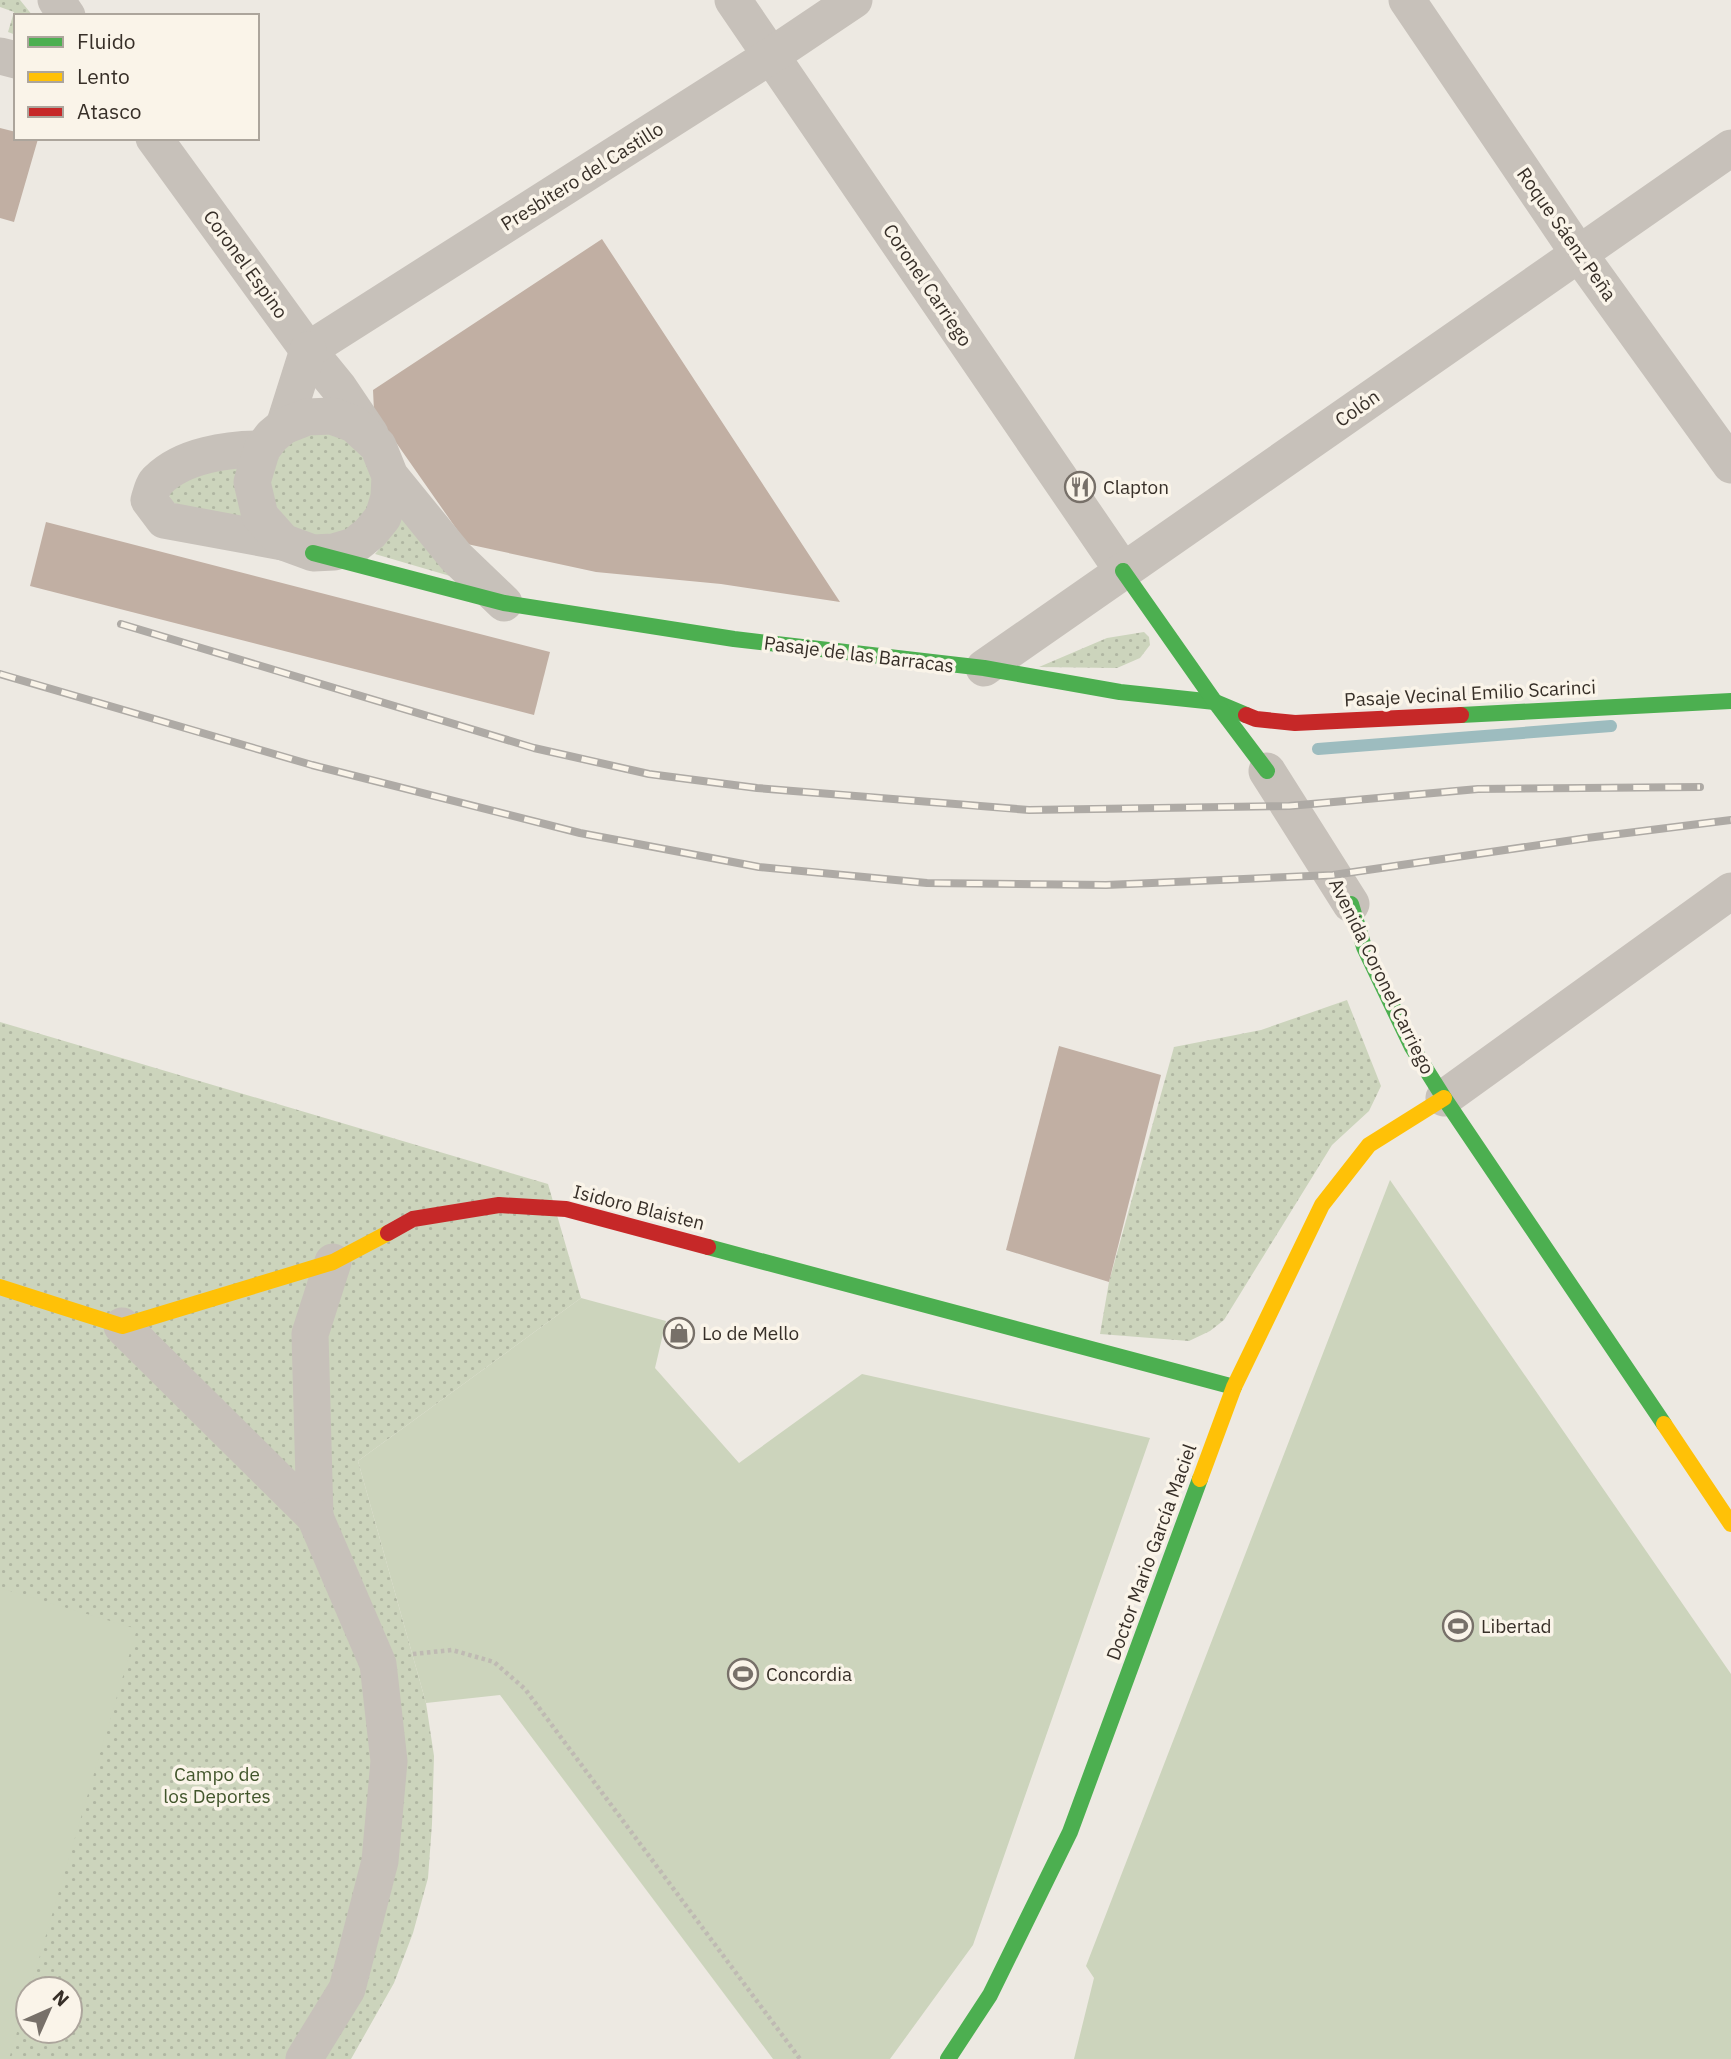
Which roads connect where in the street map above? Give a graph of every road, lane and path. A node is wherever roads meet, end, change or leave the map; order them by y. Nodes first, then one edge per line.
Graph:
1 (733, 0) edge
2 (854, 0) edge
3 (1406, 0) edge
4 (772, 55) junction
5 (155, 140) edge
6 (1731, 148) edge
7 (1579, 254) junction
8 (308, 350) junction
9 (339, 388) joint
10 (273, 437) junction
11 (384, 461) junction
12 (1731, 465) edge
13 (298, 548) junction
14 (1123, 571) junction
15 (504, 603) junction
16 (984, 668) junction
17 (1731, 701) edge
18 (1214, 702) junction
19 (1267, 771) joint
20 (1731, 891) edge
21 (1350, 904) joint
22 (1444, 1098) junction
23 (333, 1262) junction
24 (0, 1287) edge
25 (122, 1326) junction
26 (1234, 1387) junction
27 (315, 1517) junction
28 (1731, 1524) edge
29 (413, 1654) dead end
30 (304, 2059) edge
31 (800, 2059) edge
32 (948, 2059) edge

1 - 4 street, Coronel Carriego
2 - 4 street, Presbítero del Castillo
3 - 7 street, Roque Sáenz Peña
4 - 8 street, Presbítero del Castillo
4 - 14 street, Coronel Carriego
5 - 8 street, Coronel Espino
6 - 7 street, Colón
7 - 12 street, Roque Sáenz Peña
7 - 14 street, Colón
8 - 9 street, Coronel Espino
8 - 10 street
9 - 11 street, Pasaje de las Barracas
10 - 11 street, Pasaje de las Barracas
10 - 13 street
10 - 13 street, Pasaje de las Barracas
11 - 13 street, Pasaje de las Barracas
11 - 15 street, Pasaje de las Barracas
13 - 15 street, Pasaje de las Barracas
14 - 16 street, Colón
14 - 18 street, Avenida Coronel Carriego
15 - 16 street, Pasaje de las Barracas
16 - 18 street, Pasaje de las Barracas
17 - 18 street, Pasaje Vecinal Emilio Scarinci
18 - 19 street, Avenida Coronel Carriego
19 - 21 street, Avenida Coronel Carriego
20 - 22 street
21 - 22 street, Avenida Coronel Carriego
22 - 26 street, Doctor Mario García Maciel
22 - 28 street, Avenida Coronel Carriego
23 - 25 street, Isidoro Blaisten
23 - 26 street, Isidoro Blaisten
23 - 27 street
24 - 25 street
25 - 27 street
26 - 32 street, Doctor Mario García Maciel
27 - 30 street
29 - 31 path

